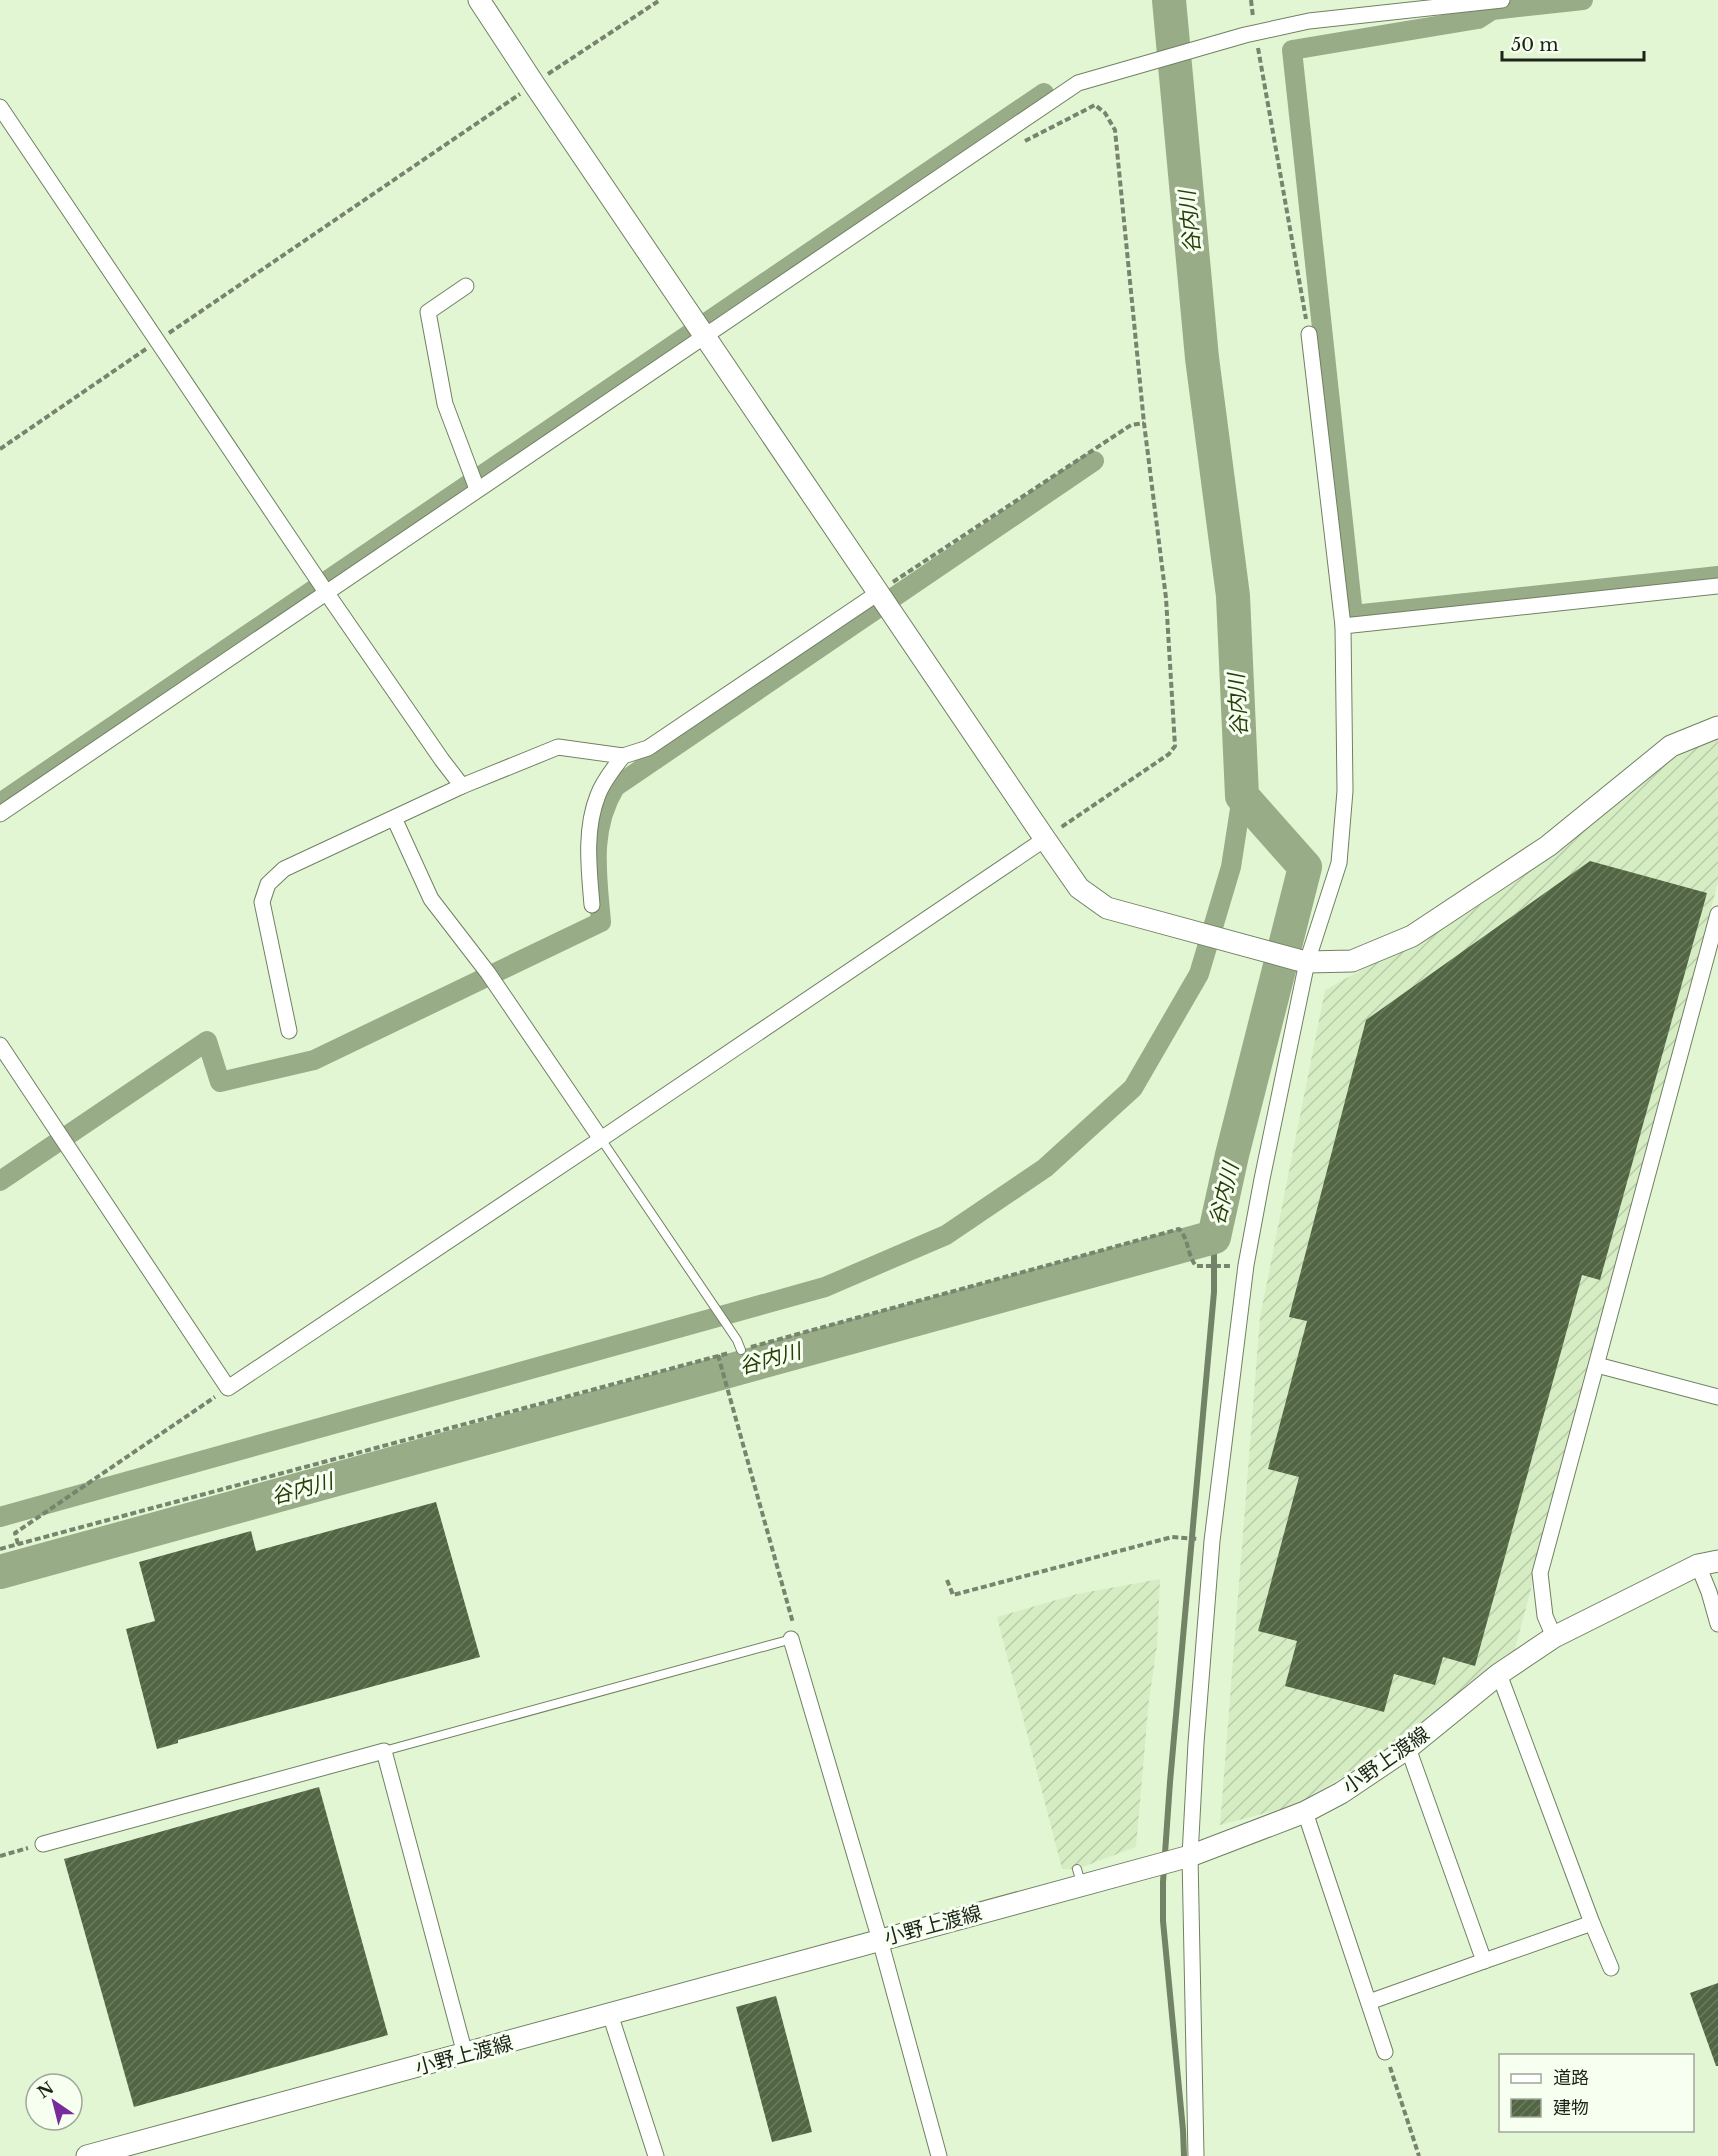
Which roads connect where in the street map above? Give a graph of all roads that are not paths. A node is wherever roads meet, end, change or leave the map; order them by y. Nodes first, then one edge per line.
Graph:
1 (479, 0) edge
2 (1502, 0) edge
3 (0, 107) edge
4 (466, 286) dead end
5 (1309, 334) road end
6 (705, 336) junction
7 (477, 489) junction
8 (1718, 586) edge
9 (326, 592) junction
10 (878, 593) junction
11 (1343, 626) junction
12 (1718, 727) edge
13 (623, 756) junction
14 (462, 786) junction
15 (0, 814) edge
16 (394, 818) junction
17 (1045, 839) junction
18 (592, 905) dead end
19 (1718, 914) edge
20 (1303, 961) junction
21 (289, 1031) dead end
22 (0, 1045) edge
23 (602, 1139) junction
24 (741, 1350) road end
25 (1597, 1365) junction
26 (1718, 1397) edge
27 (1708, 1563) edge
28 (1718, 1624) edge
29 (1554, 1637) junction
30 (794, 1638) joint
31 (1499, 1674) junction
32 (1408, 1748) junction
33 (384, 1751) junction
34 (1305, 1812) junction
35 (43, 1844) road end
36 (1190, 1856) junction
37 (1592, 1923) junction
38 (880, 1940) junction
39 (1484, 1961) junction
40 (1611, 1968) dead end
41 (1369, 2002) junction
42 (610, 2014) junction
43 (1385, 2052) road end
44 (465, 2054) junction
45 (87, 2156) edge
46 (656, 2156) edge
47 (939, 2156) edge
48 (1196, 2156) edge

1 - 6 street
2 - 6 street
3 - 9 street
4 - 7 street
5 - 11 street
6 - 7 street
6 - 10 street
7 - 9 street
8 - 11 street
9 - 14 street
9 - 15 street
10 - 13 street
10 - 17 street
11 - 20 street
12 - 20 street
13 - 14 street
13 - 18 street
14 - 16 street
16 - 21 street
16 - 23 street
17 - 20 street
17 - 23 street
19 - 25 street
20 - 36 street
22 - 23 street
23 - 24 lane
25 - 26 street
25 - 29 street
27 - 28 street
27 - 29 street, 小野上渡線
29 - 31 street, 小野上渡線
30 - 33 lane
30 - 38 street
31 - 32 street, 小野上渡線
31 - 37 street
32 - 34 street, 小野上渡線
32 - 39 street
33 - 35 street
33 - 44 street
34 - 36 street, 小野上渡線
34 - 41 street
36 - 38 street, 小野上渡線
36 - 48 street
37 - 39 street
37 - 40 street
38 - 42 street, 小野上渡線
38 - 47 street
39 - 41 street
41 - 43 street
42 - 44 street, 小野上渡線
42 - 46 street
44 - 45 street, 小野上渡線

